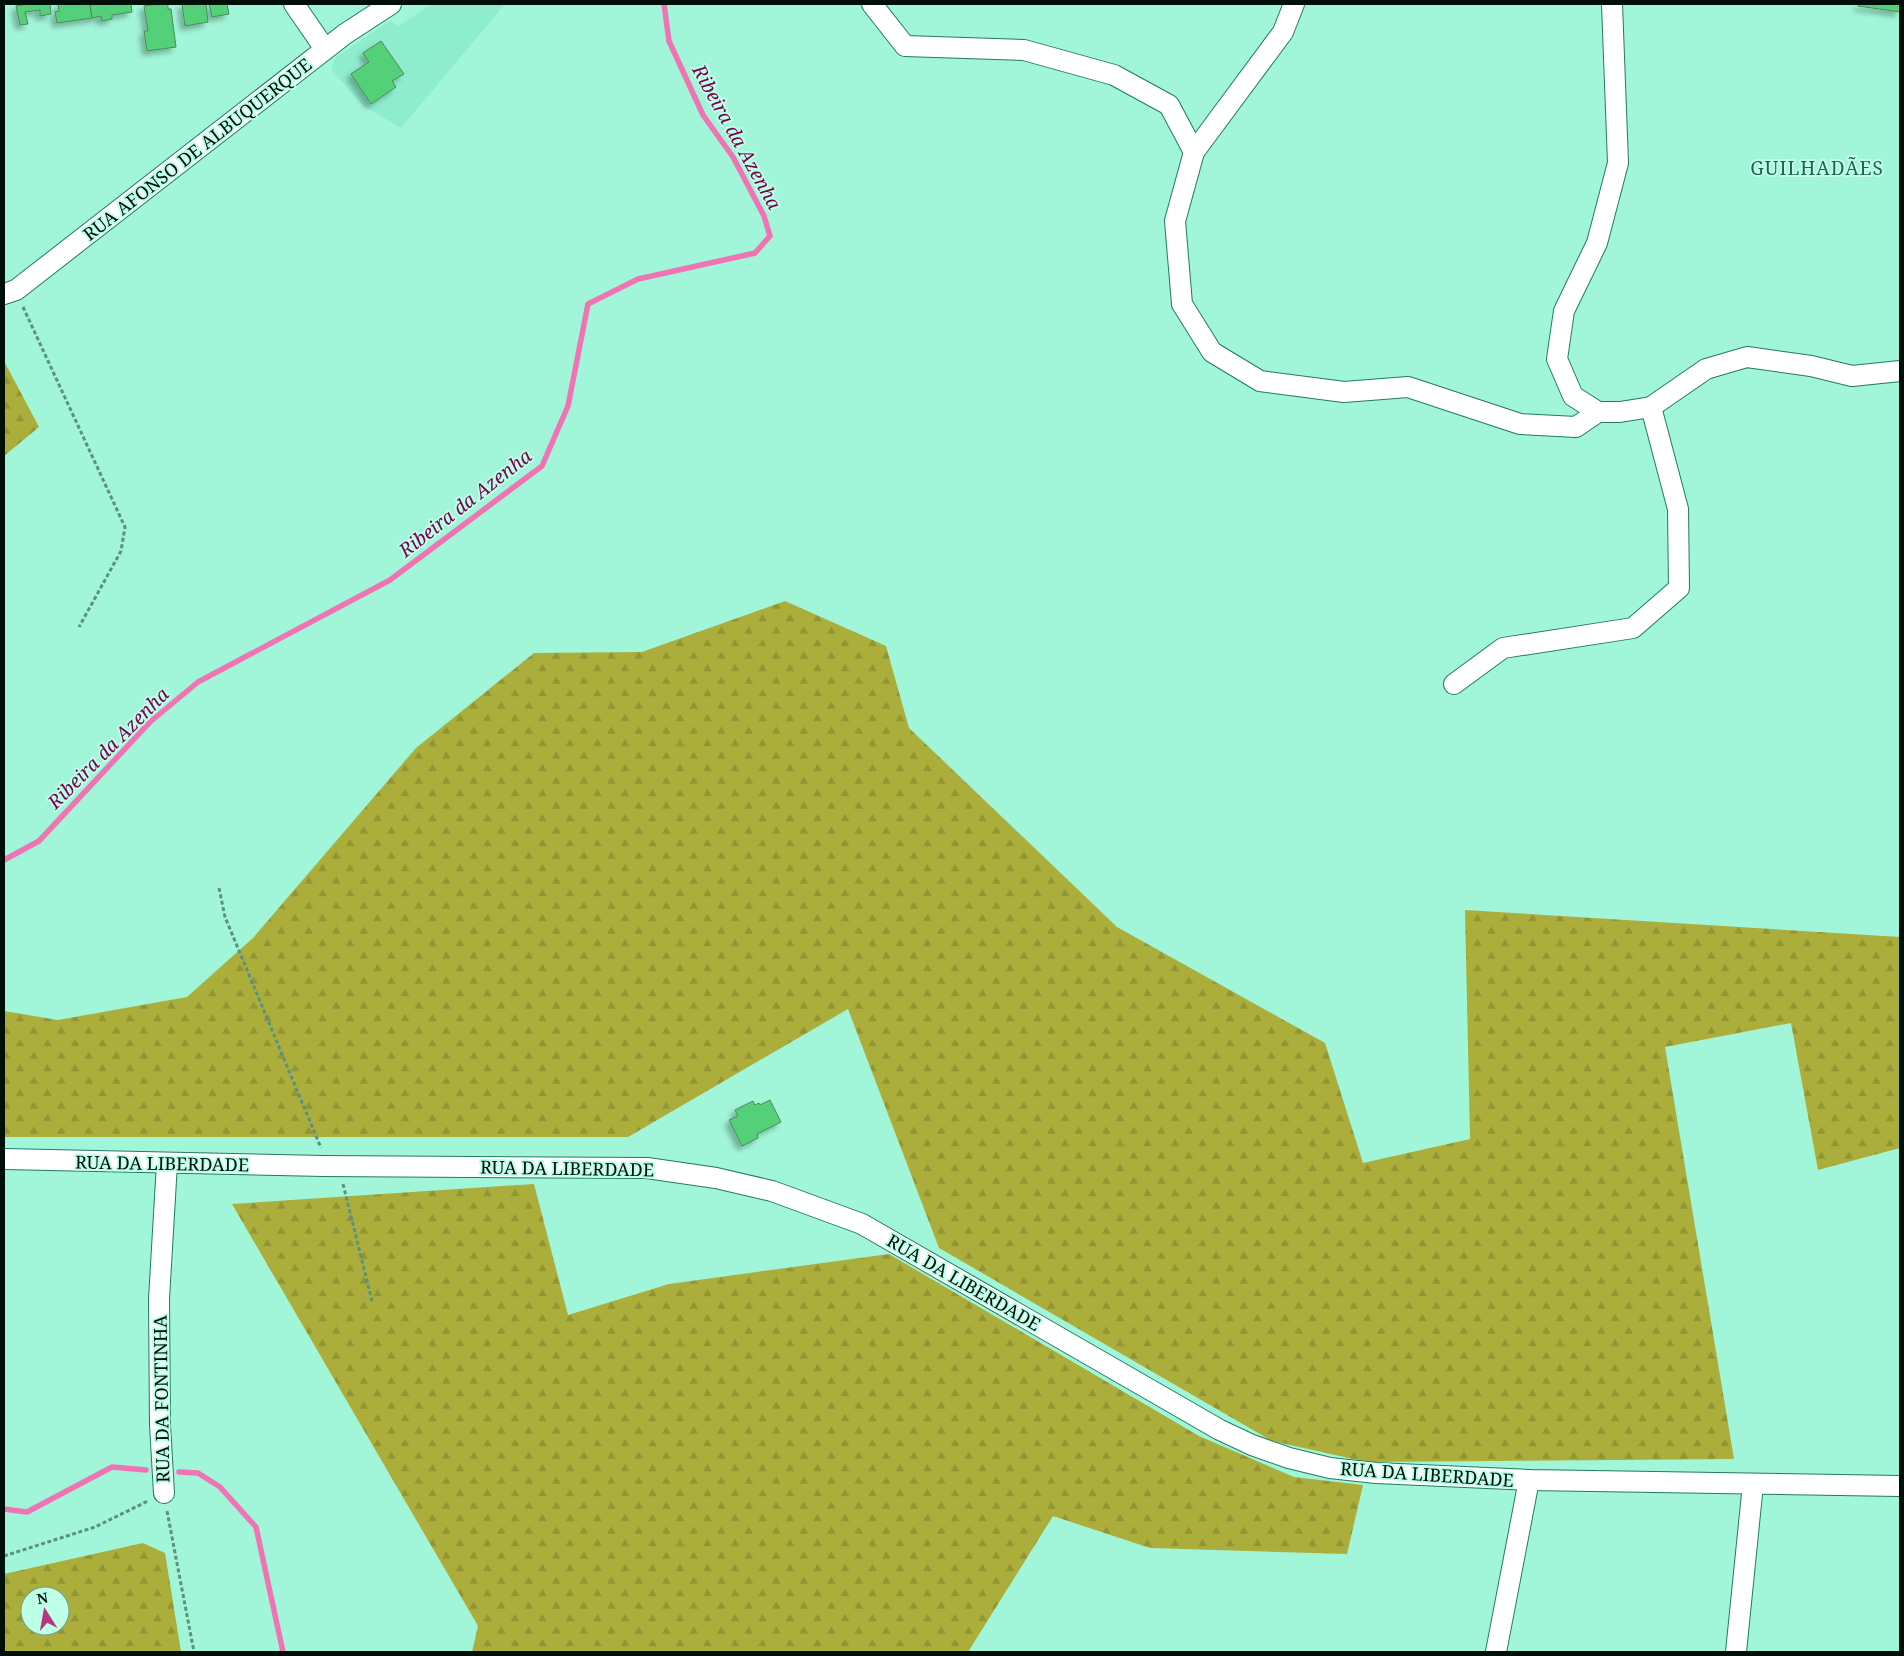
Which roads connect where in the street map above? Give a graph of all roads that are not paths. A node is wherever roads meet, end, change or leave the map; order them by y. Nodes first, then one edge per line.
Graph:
1 (294, 4) edge
2 (391, 4) edge
3 (872, 4) edge
4 (1294, 4) edge
5 (1612, 4) edge
6 (325, 49) junction
7 (1194, 152) junction
8 (10, 292) edge
9 (1900, 371) edge
10 (1651, 406) junction
11 (1598, 412) junction
12 (1454, 684) dead end
13 (4, 1160) edge
14 (167, 1163) junction
15 (1529, 1480) junction
16 (1753, 1484) junction
17 (1900, 1486) edge
18 (164, 1493) road end
19 (1500, 1652) edge
20 (1736, 1652) edge

1 - 6 street
2 - 6 street, RUA AFONSO DE ALBUQUERQUE
3 - 7 street
4 - 7 street
5 - 11 street
6 - 8 street, RUA AFONSO DE ALBUQUERQUE
7 - 11 street
9 - 10 street
10 - 11 street
10 - 12 street
13 - 14 street, RUA DA LIBERDADE
14 - 15 street, RUA DA LIBERDADE
14 - 18 street, RUA DA FONTINHA
15 - 16 street, RUA DA LIBERDADE
15 - 19 street
16 - 17 street, RUA DA LIBERDADE
16 - 20 street

